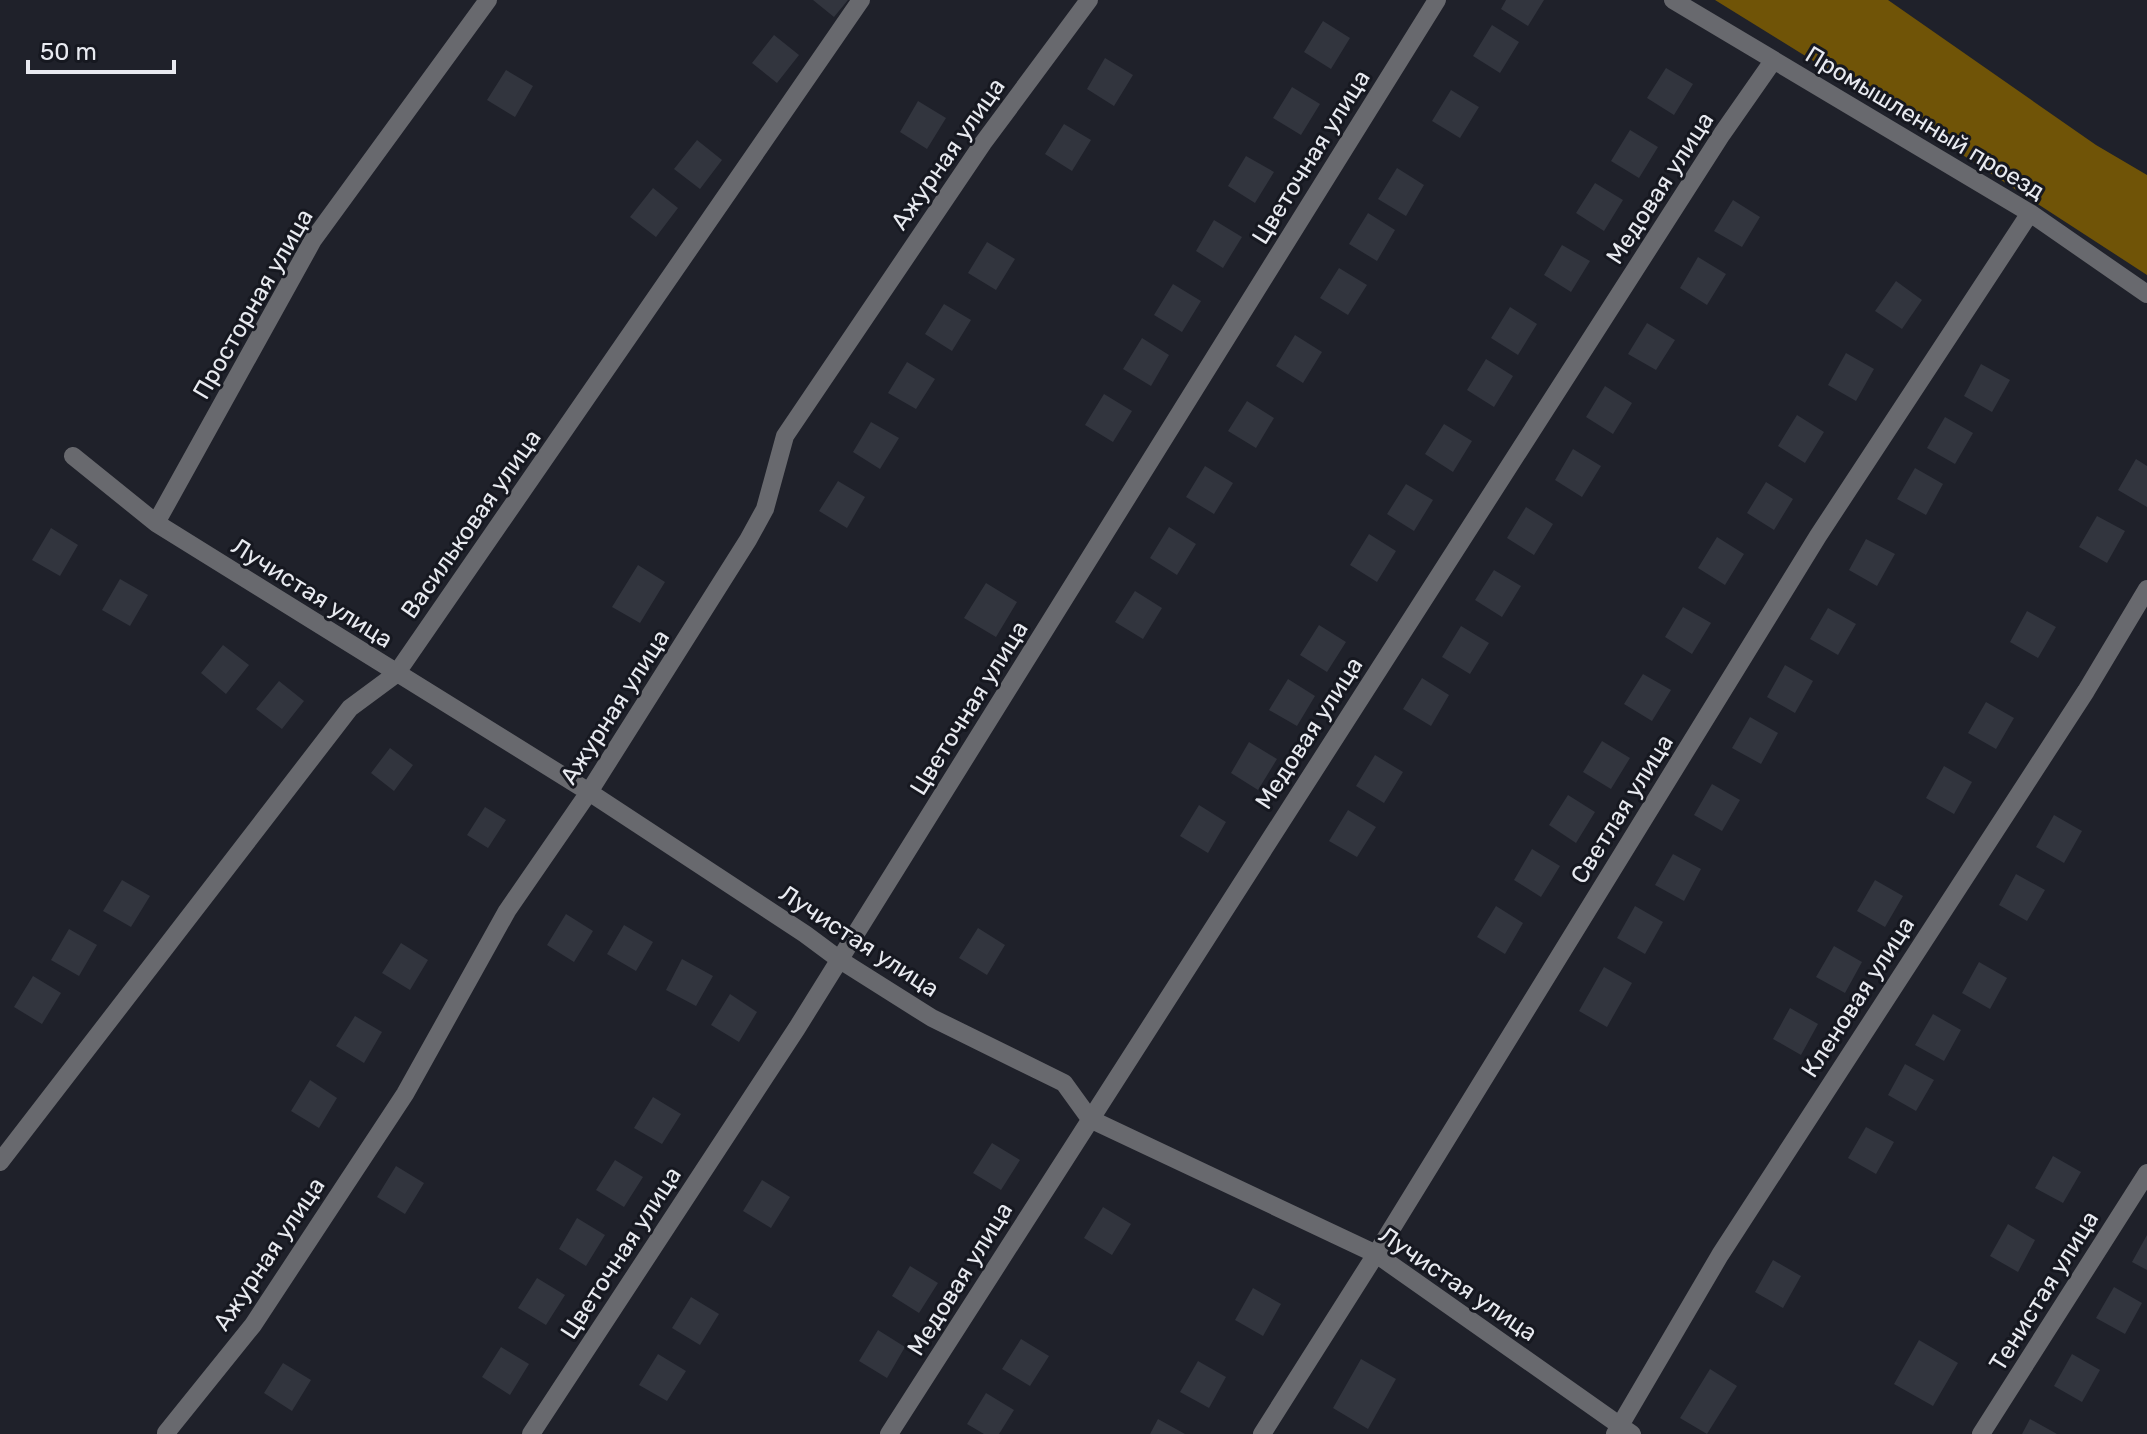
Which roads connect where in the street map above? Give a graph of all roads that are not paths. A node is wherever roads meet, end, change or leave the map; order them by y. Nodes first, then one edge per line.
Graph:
1 (488, 0) edge
2 (861, 0) edge
3 (1089, 0) edge
4 (1437, 0) edge
5 (1673, 0) edge
6 (1773, 61) junction
7 (2030, 213) junction
8 (2147, 294) edge
9 (73, 456) dead end
10 (156, 523) junction
11 (2147, 589) edge
12 (396, 674) junction
13 (589, 792) junction
14 (840, 960) junction
15 (1090, 1119) junction
16 (0, 1162) edge
17 (2147, 1173) edge
18 (1376, 1254) junction
19 (1622, 1431) edge
20 (166, 1433) edge
21 (531, 1434) edge
22 (889, 1434) edge
23 (1262, 1434) edge
24 (1981, 1434) edge

1 - 10 street, Просторная улица
2 - 12 street, Васильковая улица
3 - 13 street, Ажурная улица
4 - 14 street, Цветочная улица
5 - 6 street, Промышленный проезд
6 - 7 street, Промышленный проезд
6 - 15 street, Медовая улица
7 - 8 street, Промышленный проезд
7 - 18 street, Светлая улица
9 - 10 street, Лучистая улица
10 - 12 street, Лучистая улица
11 - 19 street, Кленовая улица
12 - 13 street, Лучистая улица
12 - 16 street, Васильковая улица
13 - 14 street, Лучистая улица
13 - 20 street, Ажурная улица
14 - 15 street, Лучистая улица
14 - 21 street, Цветочная улица
15 - 18 street, Лучистая улица
15 - 22 street, Медовая улица
17 - 24 street, Тенистая улица
18 - 19 street, Лучистая улица
18 - 23 street, Светлая улица

